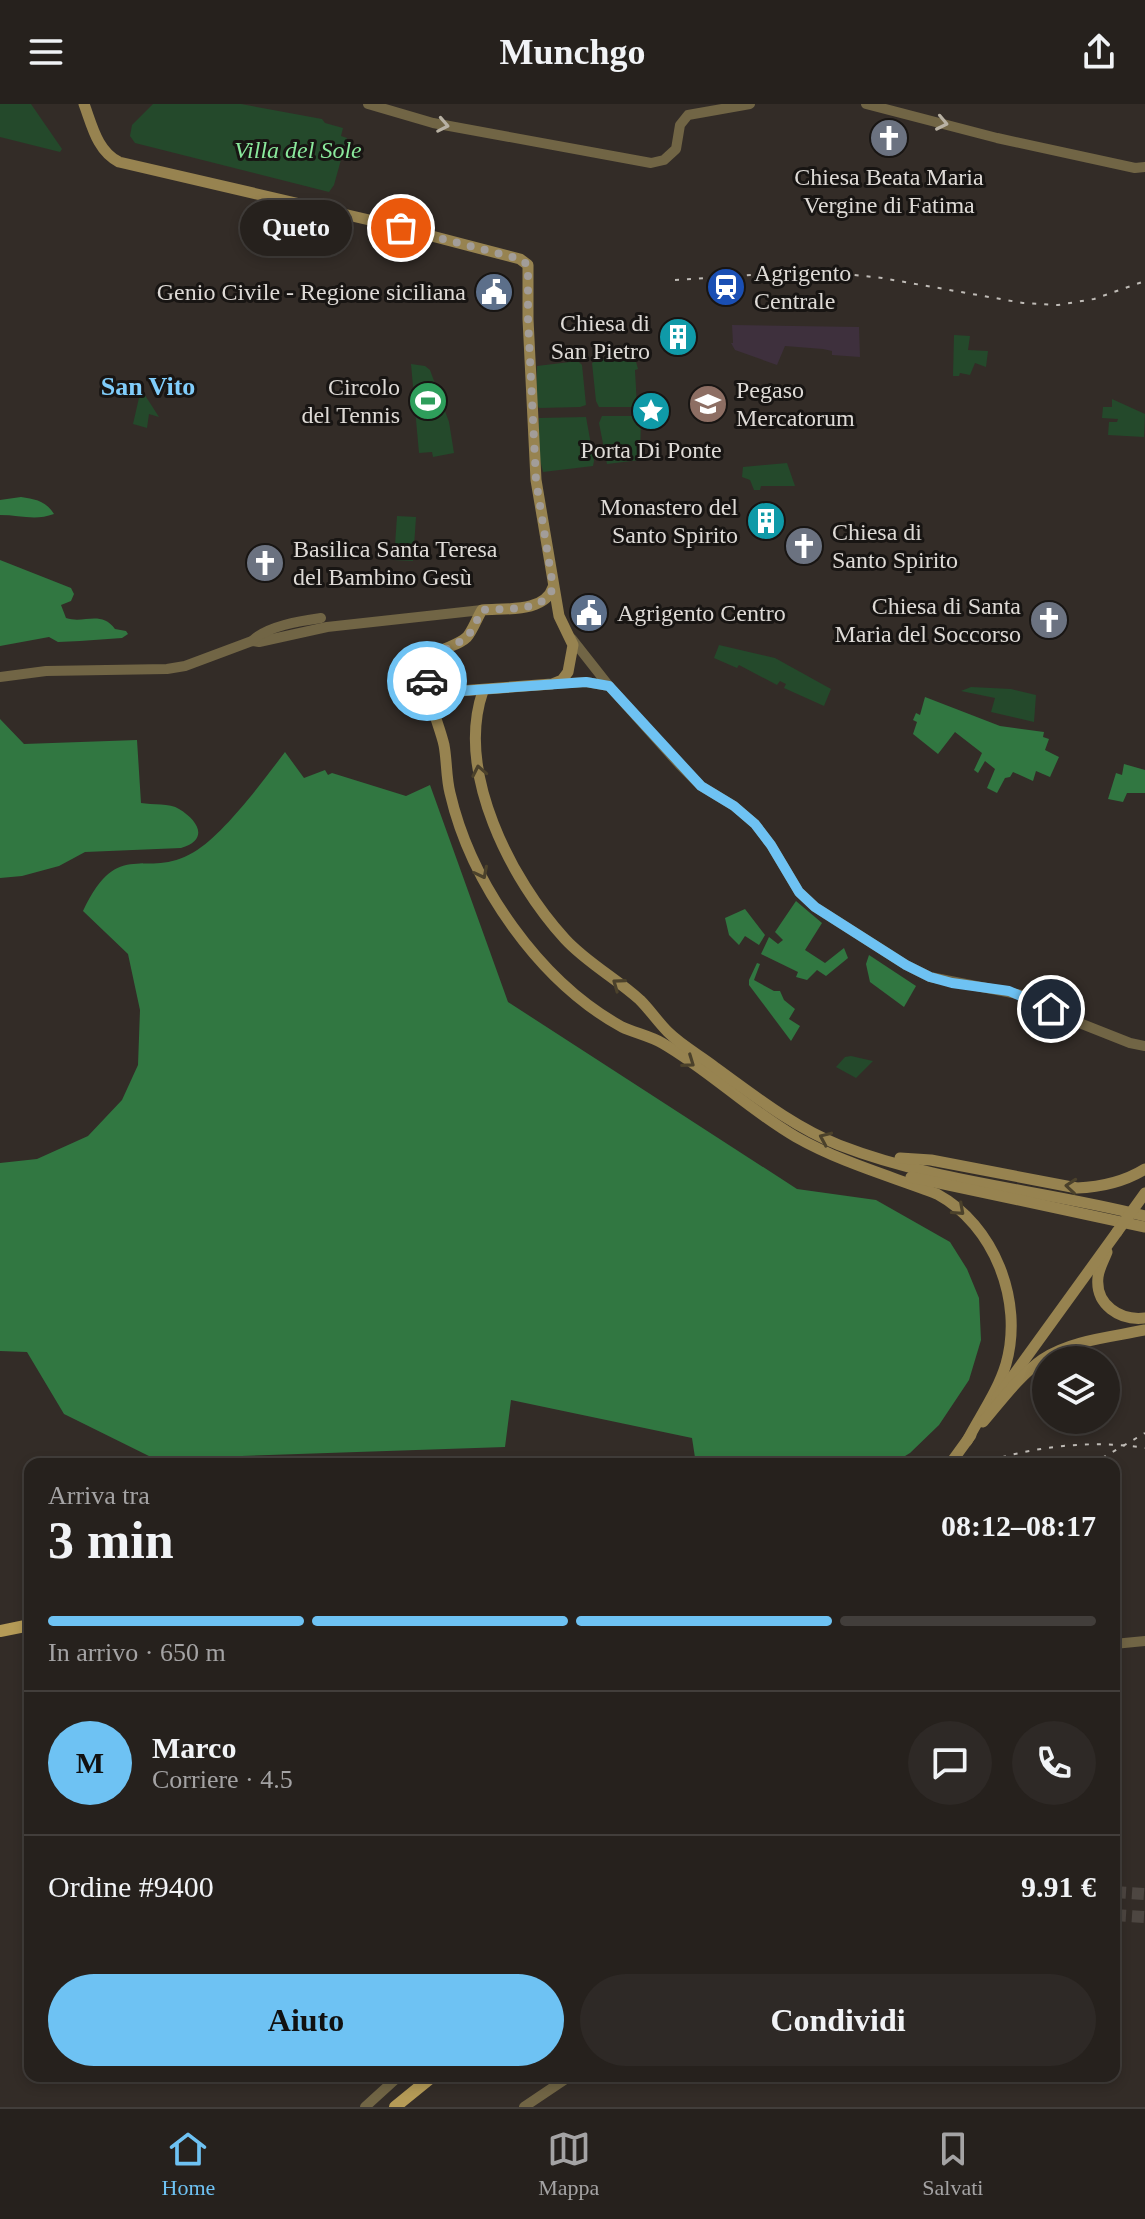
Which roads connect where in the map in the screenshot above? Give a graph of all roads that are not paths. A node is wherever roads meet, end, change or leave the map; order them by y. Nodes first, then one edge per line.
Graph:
1 (84, 104) edge
2 (368, 104) edge
3 (750, 104) edge
4 (866, 104) edge
5 (1145, 167) edge
6 (553, 587) junction
7 (536, 605) junction
8 (482, 610) junction
9 (559, 616) junction
10 (572, 639) junction
11 (0, 677) edge
12 (425, 677) junction
13 (552, 684) junction
14 (609, 686) junction
15 (483, 691) junction
16 (1145, 1046) edge
17 (865, 1160) junction
18 (1145, 1169) edge
19 (1145, 1193) edge
20 (1145, 1216) edge
21 (1145, 1227) edge
22 (1117, 1232) junction
23 (1145, 1318) edge
24 (1145, 1330) edge
25 (967, 1441) junction
26 (954, 1458) edge
27 (24, 1626) edge
28 (0, 1631) edge
29 (1145, 1641) edge
30 (1120, 1643) edge
31 (392, 2082) edge
32 (418, 2082) edge
33 (425, 2082) edge
34 (561, 2082) edge
35 (365, 2107) edge
36 (393, 2107) edge
37 (524, 2107) edge

1 - 6 main road
2 -> 3 street
4 -> 5 street
6 - 7 main road
6 - 9 main road
7 - 8 main road
7 - 9 main road
8 - 11 street
8 - 12 main road
9 - 10 main road
10 - 13 main road
10 - 14 street
12 - 15 main road
12 -> 17 main road
13 - 14 street
13 - 15 main road
14 - 16 street
17 -> 15 main road
18 -> 17 main road
17 - 20 main road
17 - 21 main road
17 -> 25 main road
19 - 22 main road, bridge
22 - 23 main road
22 - 25 main road
24 - 25 main road
25 - 26 main road
27 - 28 main road
29 - 30 street
31 - 35 street
32 - 36 main road
33 - 36 main road
34 - 37 street

